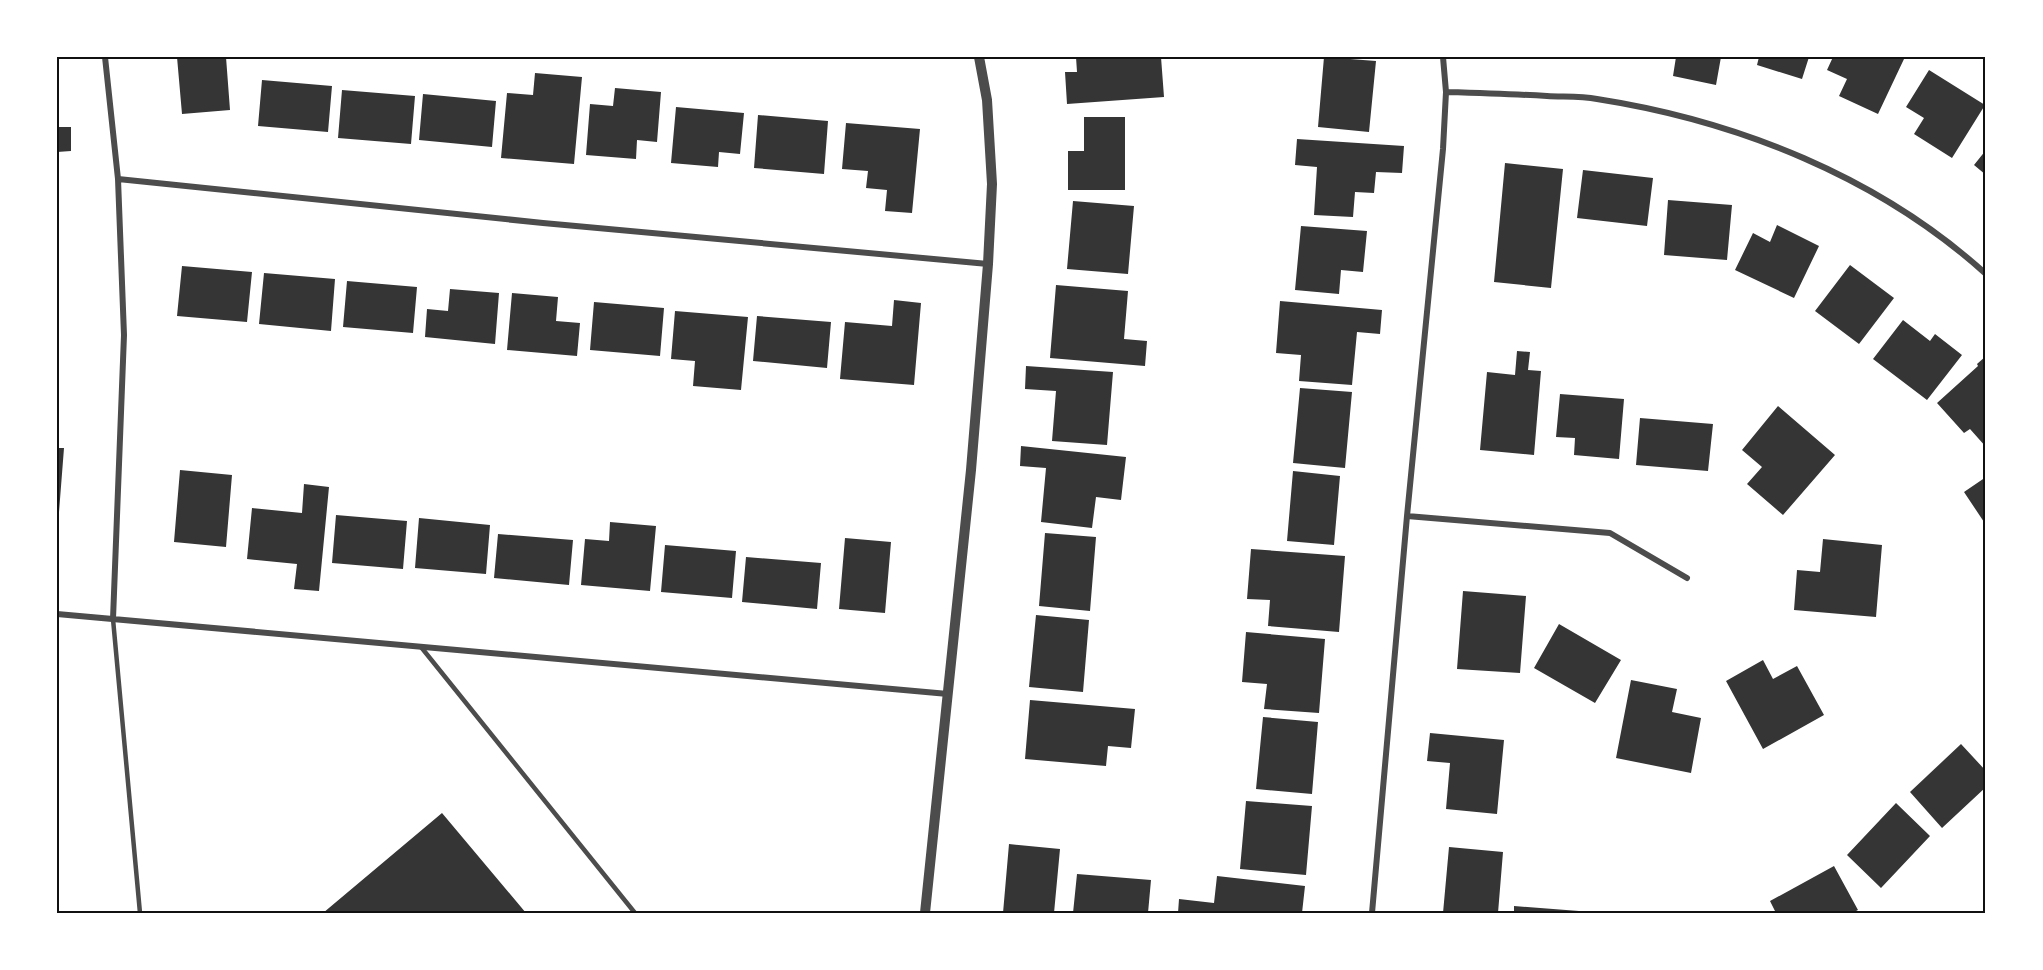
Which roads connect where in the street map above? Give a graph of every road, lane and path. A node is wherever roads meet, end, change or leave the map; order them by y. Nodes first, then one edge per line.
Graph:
1 (105, 57) edge
2 (979, 57) edge
3 (1443, 57) edge
4 (1446, 92) junction
5 (118, 179) junction
6 (988, 264) junction
7 (1986, 274) edge
8 (1407, 516) junction
9 (1687, 578) dead end
10 (57, 614) edge
11 (113, 619) junction
12 (421, 647) junction
13 (948, 694) junction
14 (140, 913) edge
15 (635, 913) edge
16 (925, 913) edge
17 (1372, 913) edge

1 - 5 street
2 - 6 street
3 - 4 street
4 - 7 street
4 - 8 street
5 - 6 street
5 - 11 street
6 - 13 street
8 - 9 street
8 - 17 street
10 - 11 street
11 - 12 street
11 - 14 lane
12 - 13 street
12 - 15 lane
13 - 16 street

